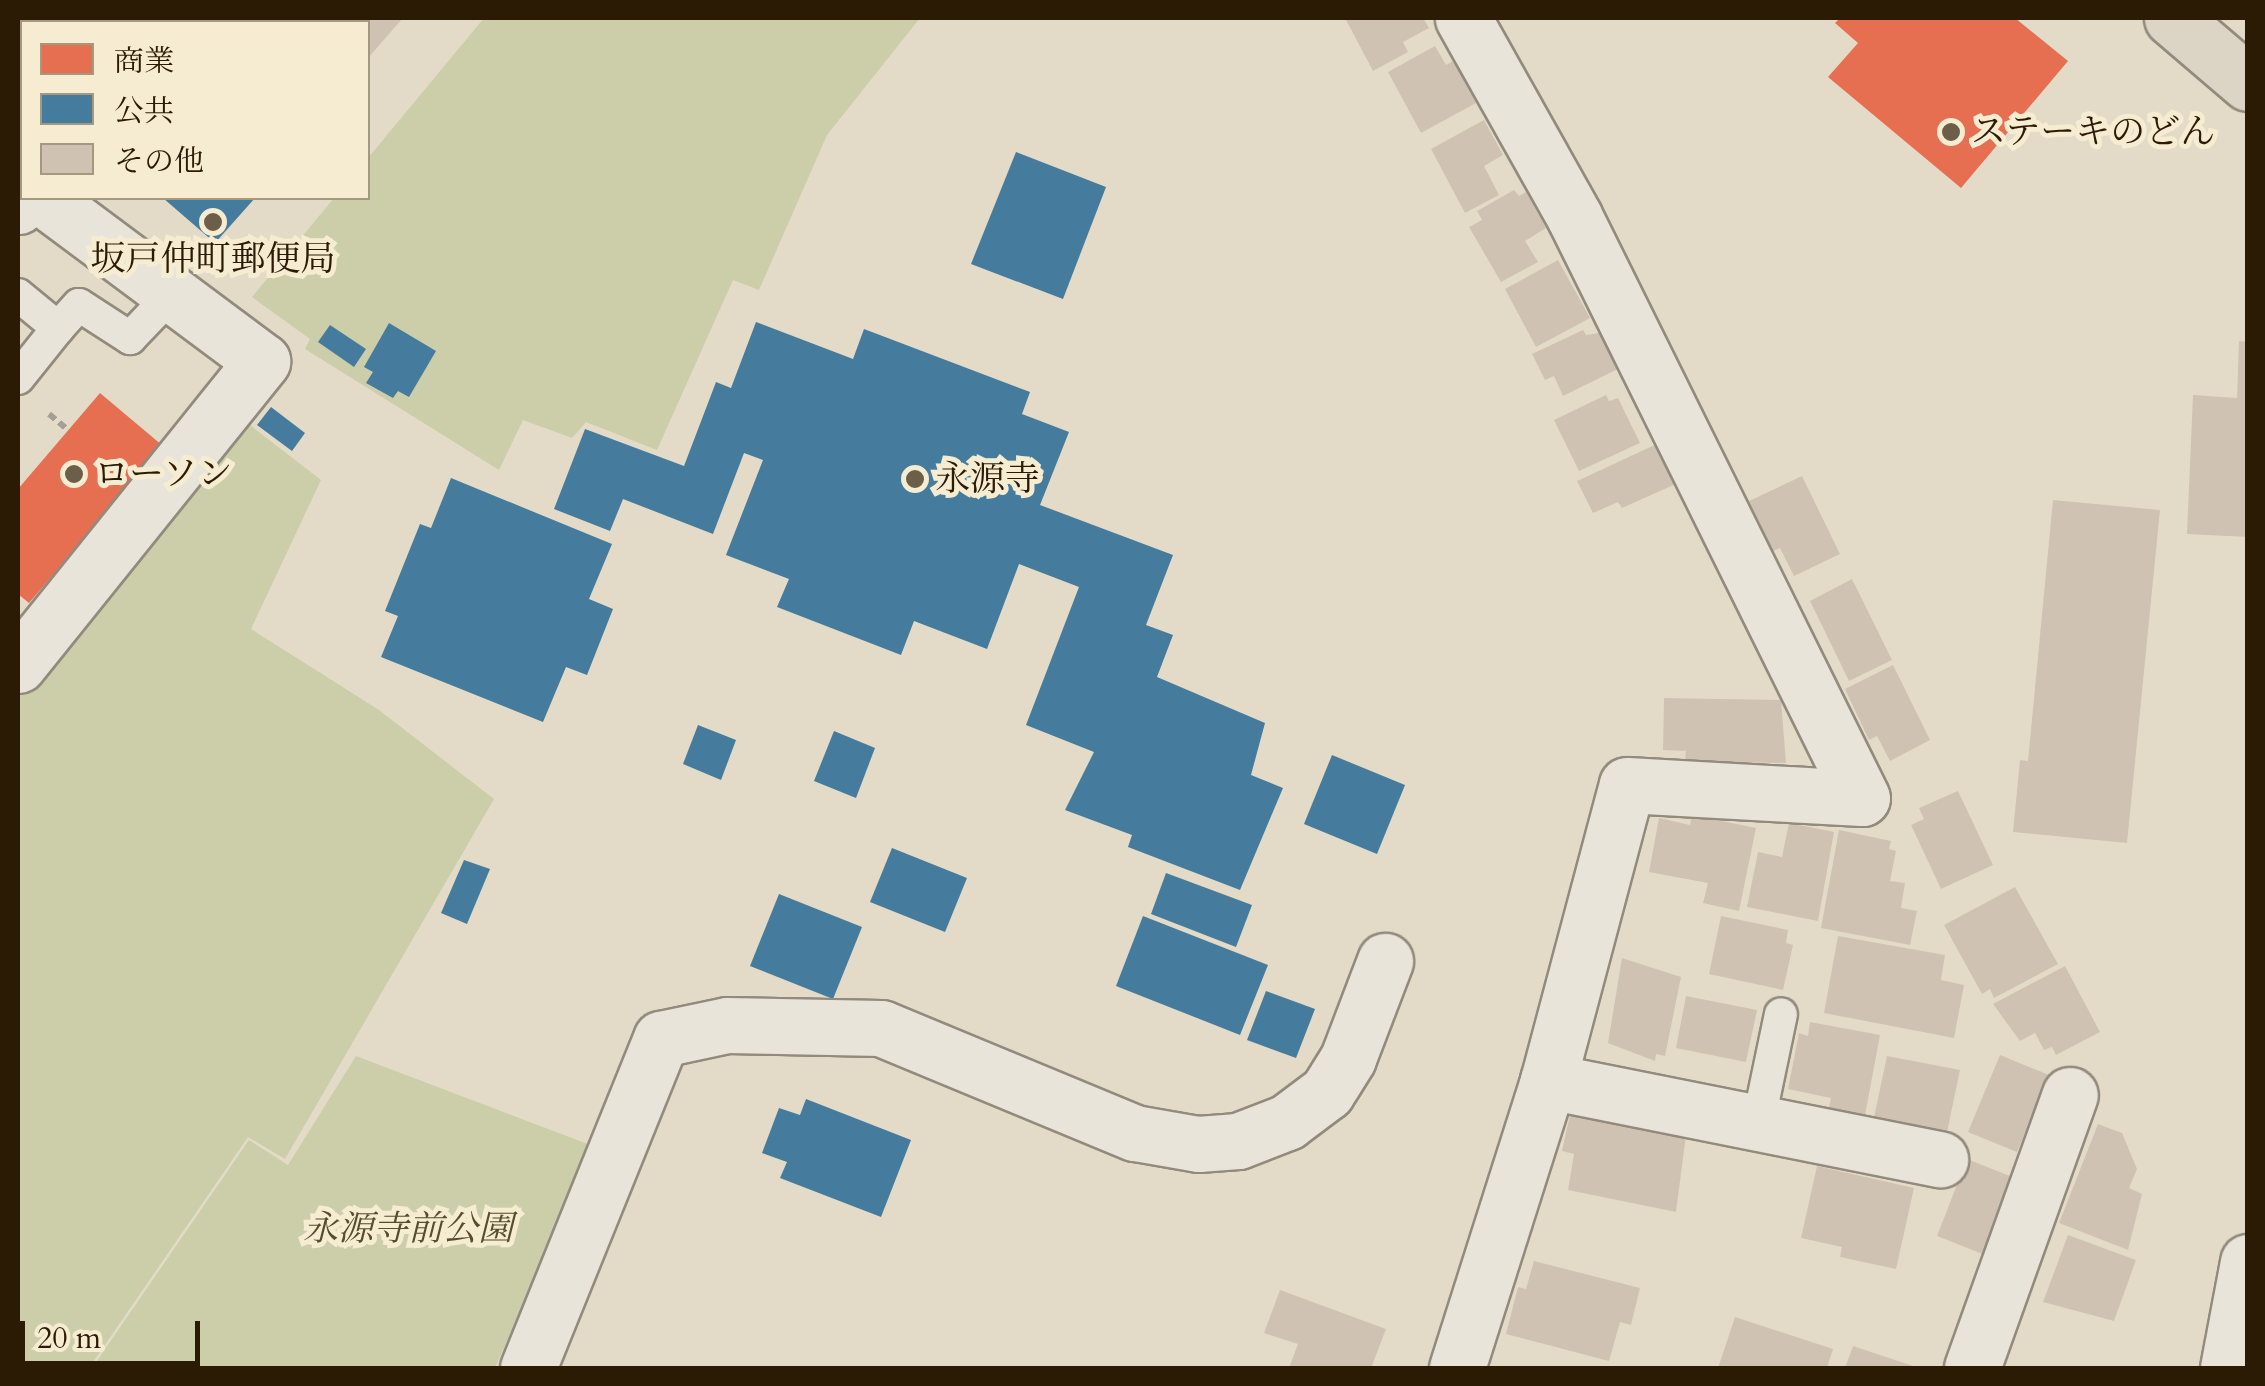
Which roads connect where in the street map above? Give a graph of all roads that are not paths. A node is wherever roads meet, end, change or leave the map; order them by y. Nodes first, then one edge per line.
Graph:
1 (1463, 18) edge
2 (2172, 18) edge
3 (2248, 84) edge
4 (46, 200) edge
5 (173, 293) junction
6 (18, 295) edge
7 (58, 328) junction
8 (18, 378) edge
9 (18, 665) edge
10 (1385, 961) dead end
11 (1781, 1014) dead end
12 (1548, 1081) junction
13 (2070, 1095) dead end
14 (1758, 1124) junction
15 (1940, 1159) dead end
16 (2248, 1262) edge
17 (528, 1368) edge
18 (1457, 1368) edge
19 (1972, 1368) edge
20 (2228, 1368) edge

1 - 12 street
2 - 3 main road
4 - 5 street
5 - 7 lane
5 - 9 street
6 - 7 lane
7 - 8 lane
10 - 17 street
11 - 14 lane
12 - 14 street
12 - 18 street
13 - 19 street
14 - 15 street
16 - 20 street

